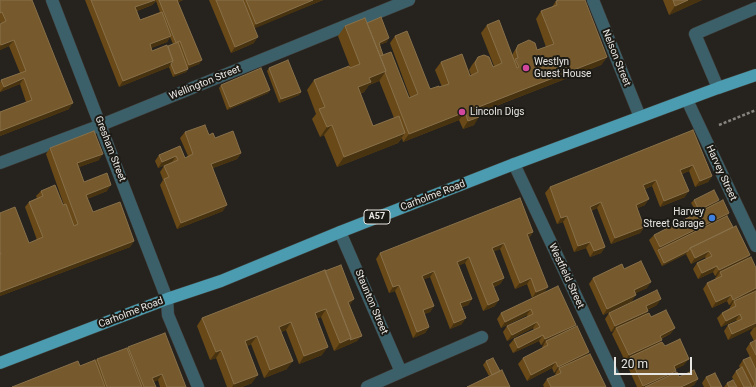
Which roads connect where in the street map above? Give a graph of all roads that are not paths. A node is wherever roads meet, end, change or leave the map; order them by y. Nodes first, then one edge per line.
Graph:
1 (52, 0) edge
2 (409, 0) edge
3 (593, 0) edge
4 (756, 8) edge
5 (756, 75) edge
6 (718, 88) junction
7 (687, 100) junction
8 (640, 117) junction
9 (101, 125) junction
10 (0, 163) edge
11 (514, 164) junction
12 (340, 232) junction
13 (756, 246) edge
14 (167, 299) junction
15 (482, 337) dead end
16 (0, 363) edge
17 (401, 372) junction
18 (198, 387) edge
19 (367, 387) edge
20 (619, 387) edge

1 - 9 street, Gresham Street
2 - 9 street, Wellington Street
3 - 8 street, Nelson Street
4 - 6 street
5 - 6 main road, Carholme Road / A57
6 - 7 main road, Carholme Road / A57
7 - 8 main road, Carholme Road / A57
7 - 13 street, Harvey Street
8 - 11 main road, Carholme Road / A57
9 - 10 street, Wellington Street
9 - 14 street, Gresham Street
11 - 12 main road, Carholme Road / A57
11 - 20 street, Westfield Street
12 - 14 main road, Carholme Road / A57
12 - 17 street, Staunton Street
14 - 16 main road, Carholme Road / A57
14 - 18 street, Gresham Street
15 - 17 street
17 - 19 street

